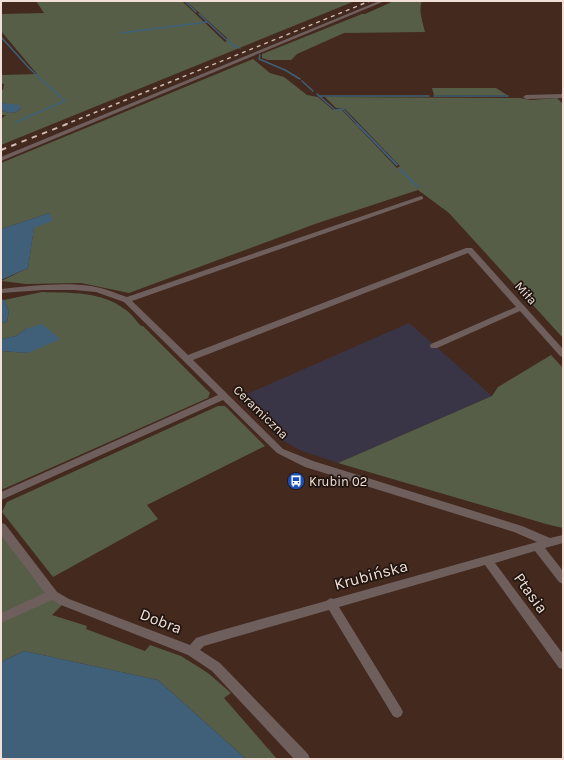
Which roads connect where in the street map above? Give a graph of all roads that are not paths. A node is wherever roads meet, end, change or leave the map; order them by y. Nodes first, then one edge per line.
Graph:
1 (382, 1) edge
2 (563, 96) edge
3 (526, 97) dead end
4 (1, 158) edge
5 (421, 198) dead end
6 (1, 291) edge
7 (127, 300) junction
8 (521, 308) junction
9 (434, 346) dead end
10 (563, 354) edge
11 (187, 360) junction
12 (225, 396) junction
13 (1, 496) edge
14 (1, 527) edge
15 (563, 539) edge
16 (550, 543) junction
17 (536, 546) junction
18 (487, 560) junction
19 (563, 579) edge
20 (53, 595) junction
21 (331, 603) junction
22 (1, 618) edge
23 (192, 651) junction
24 (563, 664) edge
25 (397, 712) dead end
26 (303, 759) edge

1 - 4 street
2 - 3 street
5 - 7 street
6 - 7 street, Ceramiczna
7 - 11 street, Ceramiczna
8 - 9 street
8 - 10 street, Miła
8 - 11 street, Miła
11 - 12 street, Ceramiczna
12 - 13 street
12 - 16 street, Ceramiczna
14 - 20 street, Dobra
15 - 16 street, Krubińska
16 - 17 street, Krubińska
17 - 18 street, Krubińska
17 - 19 street
18 - 21 street, Krubińska
18 - 24 street, Ptasia
20 - 22 street
20 - 23 street, Dobra
21 - 23 street, Krubińska
21 - 25 street
23 - 26 street, Dobra

